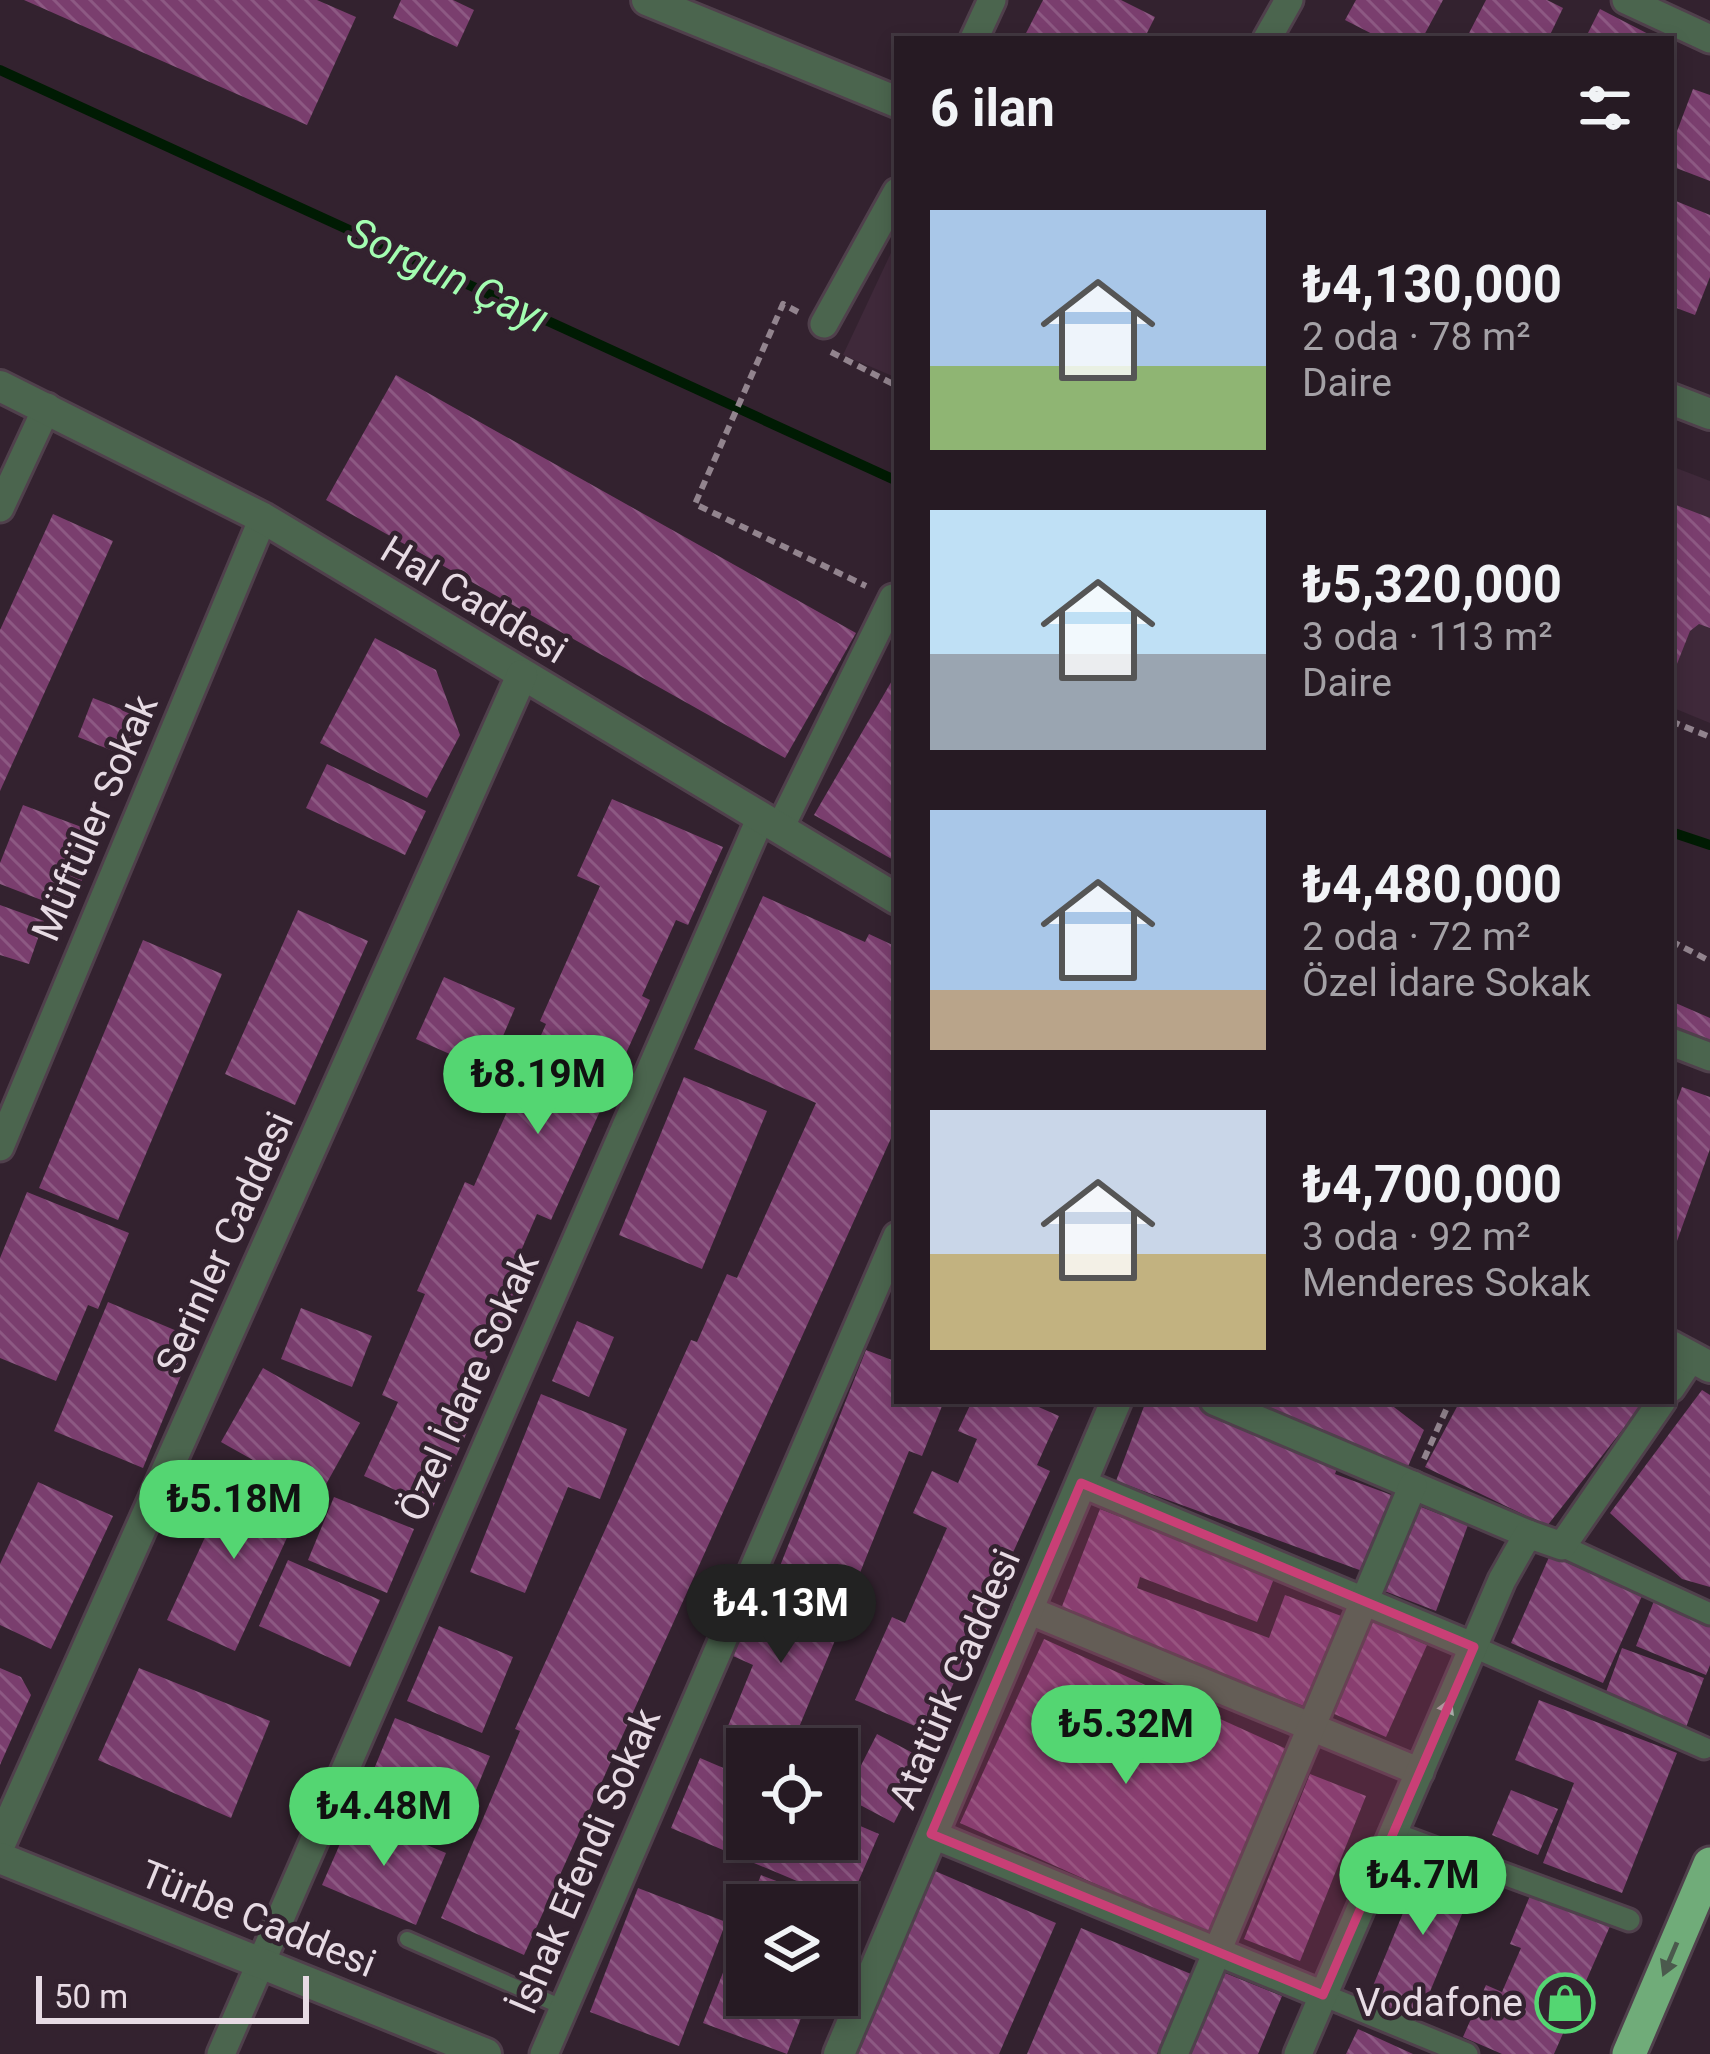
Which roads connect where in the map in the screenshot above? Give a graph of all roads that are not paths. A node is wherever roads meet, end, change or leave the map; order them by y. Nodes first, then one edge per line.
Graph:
1 (647, 0) edge
2 (992, 0) edge
3 (1288, 0) edge
4 (1626, 0) edge
5 (975, 36) edge
6 (1269, 36) edge
7 (1710, 38) edge
8 (894, 101) edge
9 (894, 197) edge
10 (824, 324) dead end
11 (0, 386) edge
12 (1674, 400) edge
13 (47, 407) junction
14 (1710, 413) edge
15 (0, 508) edge
16 (262, 518) junction
17 (893, 598) road end
18 (522, 674) junction
19 (770, 823) junction
20 (894, 897) edge
21 (1676, 1044) edge
22 (1710, 1057) edge
23 (8, 1102) edge
24 (0, 1147) edge
25 (894, 1243) edge
26 (1691, 1357) edge
27 (1674, 1383) edge
28 (1115, 1404) edge
29 (1221, 1404) edge
30 (1660, 1404) edge
31 (1081, 1483) junction
32 (1413, 1485) junction
33 (1528, 1534) junction
34 (1562, 1546) junction
35 (1364, 1602) junction
36 (1026, 1609) junction
37 (1710, 1614) edge
38 (1474, 1647) junction
39 (1310, 1730) junction
40 (1704, 1748) dead end
41 (1420, 1772) junction
42 (1393, 1833) junction
43 (932, 1834) junction
44 (0, 1844) edge
45 (0, 1858) edge
46 (1710, 1864) edge
47 (1629, 1920) dead end
48 (407, 1939) dead end
49 (1217, 1953) junction
50 (261, 1961) junction
51 (1323, 1995) junction
52 (564, 2008) junction
53 (220, 2054) edge
54 (486, 2054) edge
55 (544, 2054) edge
56 (839, 2054) edge
57 (1174, 2054) edge
58 (1298, 2054) edge
59 (1467, 2054) edge
60 (1629, 2054) edge

1 - 8 street
2 - 5 street
3 - 6 street
4 - 7 street
9 - 10 street
11 - 13 street, Hal Caddesi
12 - 14 street
13 - 15 street
13 - 16 street, Hal Caddesi
16 - 18 street, Hal Caddesi
16 - 23 street, Müftüler Sokak
17 - 19 street, Özel İdare Sokak
18 - 19 street, Hal Caddesi
18 - 44 street, Serinler Caddesi
19 - 20 street, Hal Caddesi
19 - 50 street, Özel İdare Sokak
21 - 22 street
23 - 24 street, Müftüler Sokak
25 - 52 street, İshak Efendi Sokak
26 - 27 street
28 - 31 street, Atatürk Caddesi
29 - 32 street
30 - 34 street
31 - 35 street
31 - 36 street, Atatürk Caddesi
32 - 33 street
32 - 35 street
33 - 34 street
33 - 38 street
34 - 37 street
35 - 38 street
35 - 39 street
36 - 39 street
36 - 43 street, Atatürk Caddesi
38 - 40 street
41 -> 38 street
39 - 41 street
39 - 49 street
41 - 42 street
42 - 47 street
42 - 51 street
43 - 49 street
43 - 56 street, Atatürk Caddesi
45 - 50 street, Türbe Caddesi
46 -> 60 highway
48 - 52 lane
49 - 51 street
49 - 57 street
50 - 53 street, Özel İdare Sokak
50 - 54 street, Türbe Caddesi
51 - 58 street
51 - 59 street
52 - 55 street, İshak Efendi Sokak

